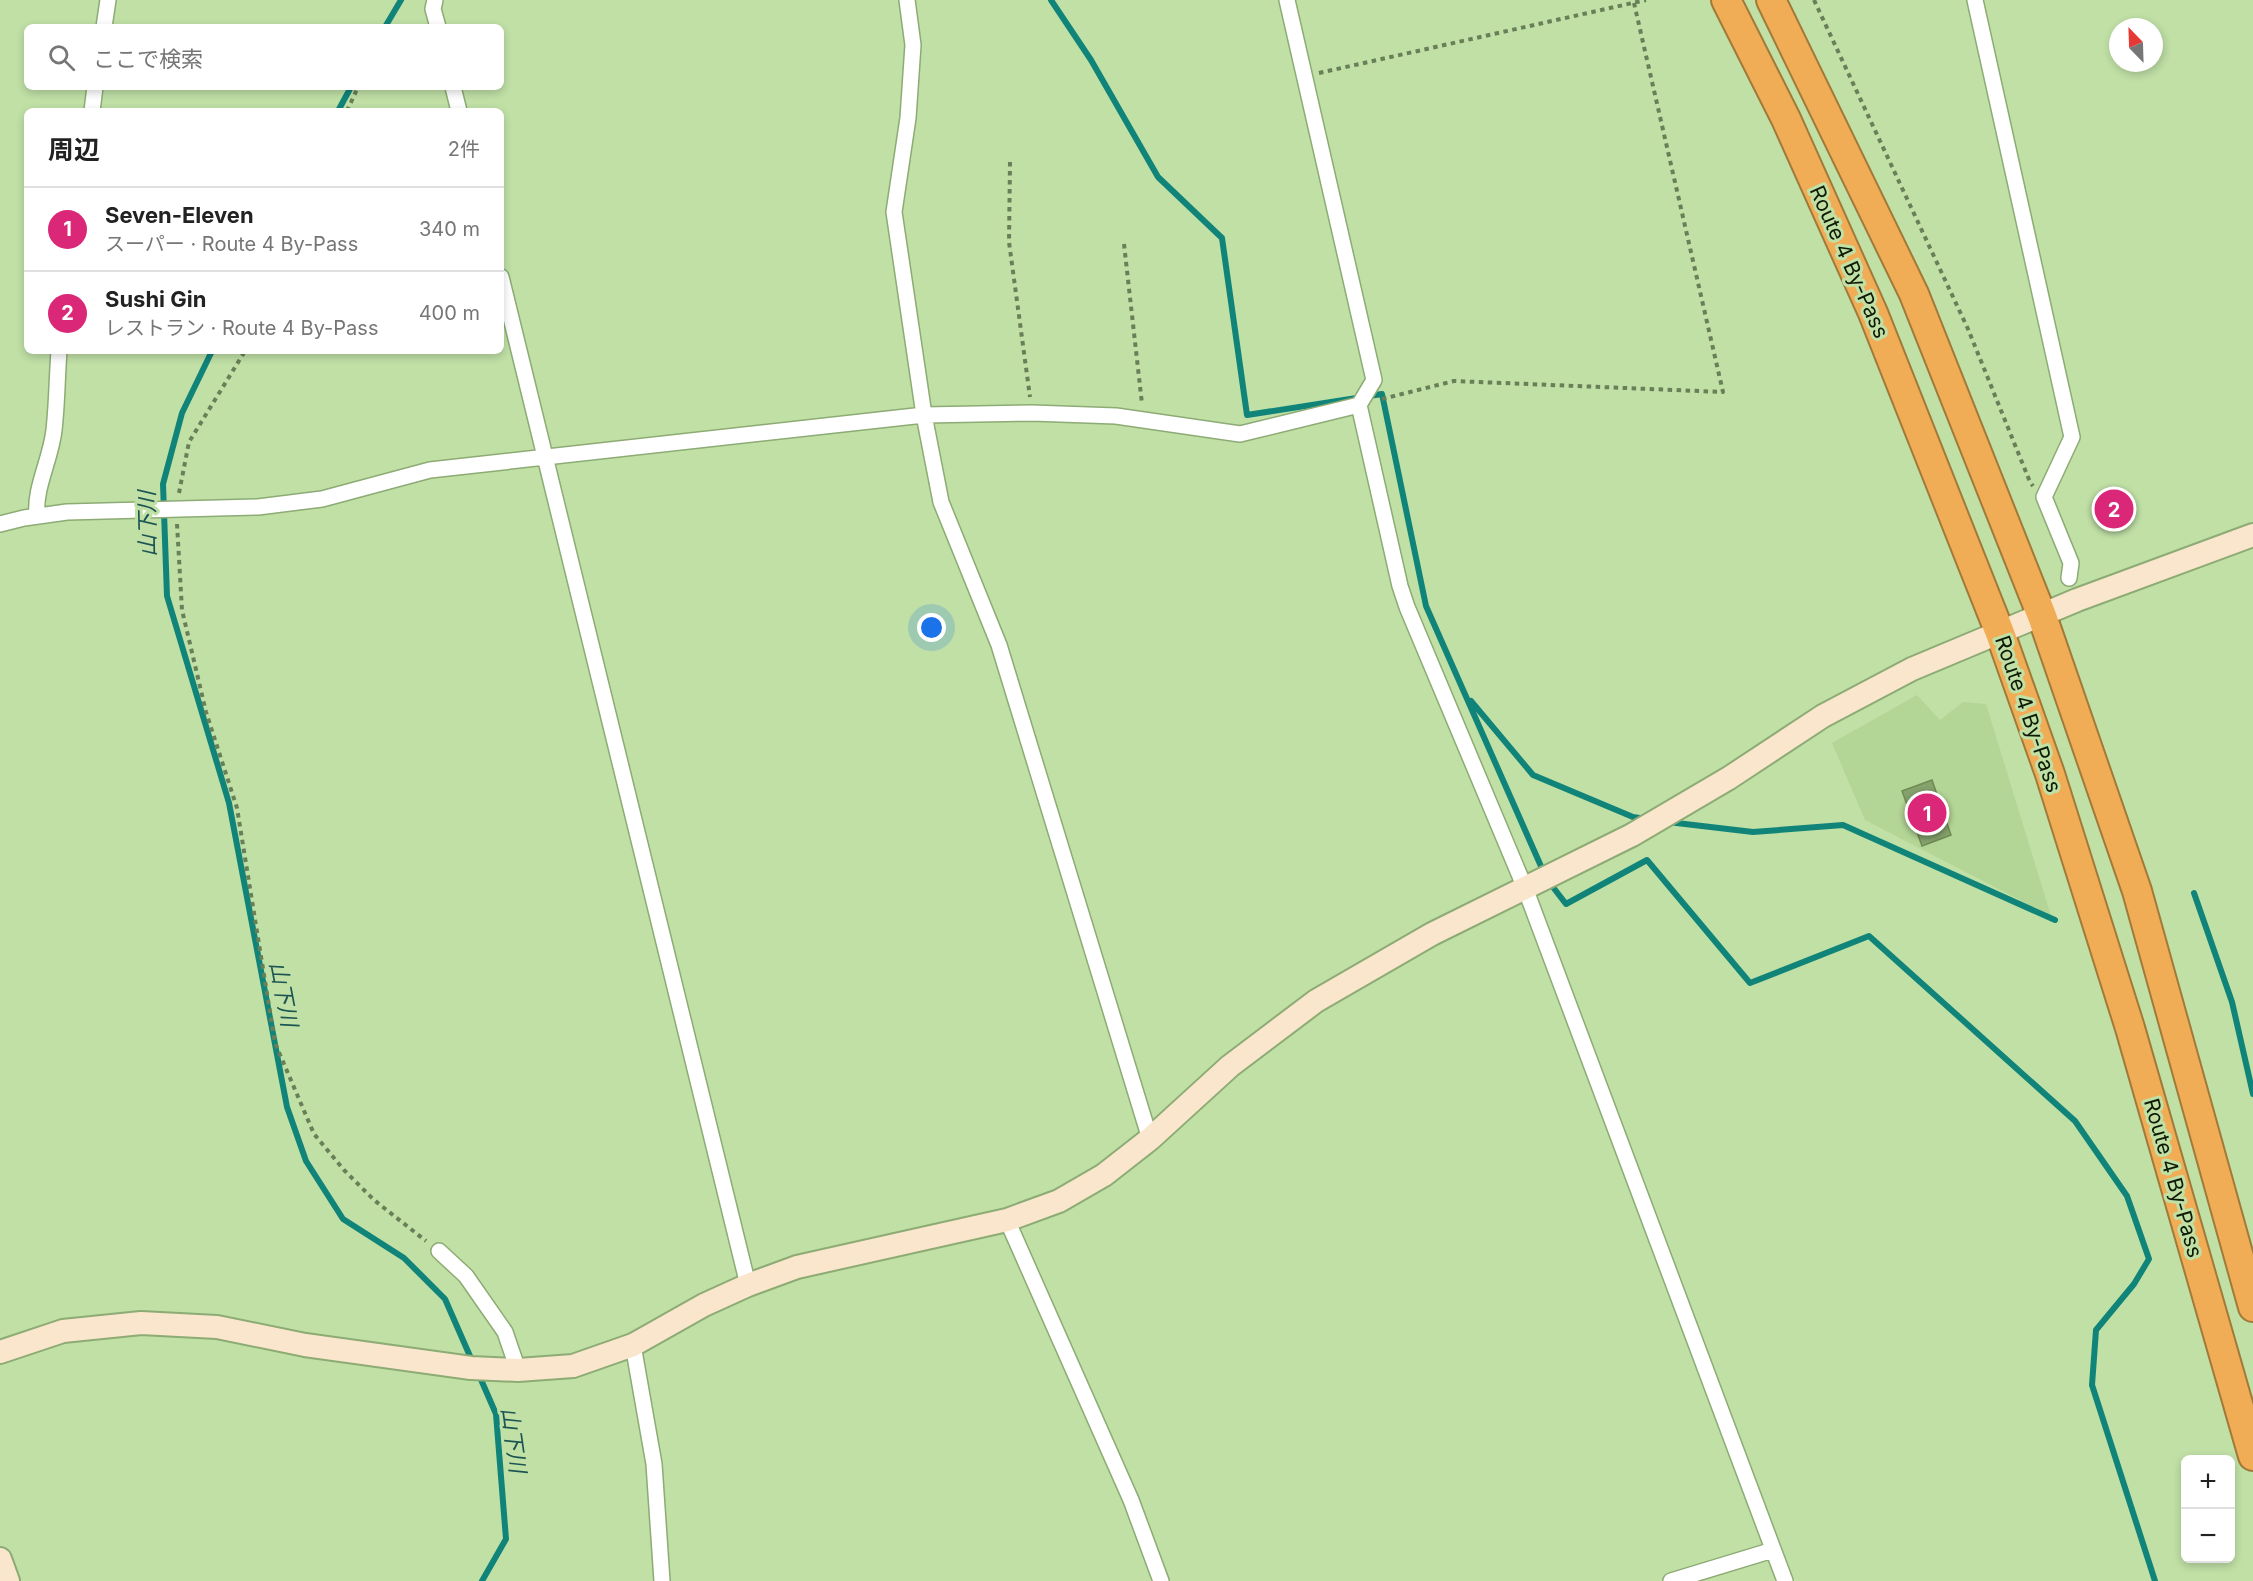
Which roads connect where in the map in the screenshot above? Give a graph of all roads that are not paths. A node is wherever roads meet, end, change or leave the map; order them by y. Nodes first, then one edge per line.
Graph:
1 (108, 0) edge
2 (435, 0) edge
3 (907, 0) edge
4 (1287, 0) edge
5 (1726, 0) edge
6 (1771, 0) edge
7 (1975, 0) edge
8 (104, 24) edge
9 (437, 24) edge
10 (95, 90) edge
11 (454, 90) edge
12 (92, 108) edge
13 (458, 108) edge
14 (504, 289) edge
15 (59, 354) edge
16 (1359, 405) junction
17 (924, 415) junction
18 (546, 457) junction
19 (37, 516) junction
20 (0, 524) edge
21 (2253, 535) edge
22 (2069, 578) dead end
23 (2042, 615) junction
24 (2000, 633) junction
25 (1525, 888) junction
26 (1150, 1139) junction
27 (1007, 1220) junction
28 (439, 1251) road end
29 (748, 1284) junction
30 (2253, 1307) edge
31 (633, 1345) junction
32 (0, 1352) edge
33 (518, 1370) junction
34 (2253, 1456) edge
35 (1773, 1550) junction
36 (0, 1559) edge
37 (8, 1581) edge
38 (662, 1581) edge
39 (1161, 1581) edge
40 (1671, 1581) edge
41 (1785, 1581) edge

1 - 8 street
2 - 9 street
3 - 17 street
4 - 16 street
5 - 24 highway, Route 4 By-Pass
6 - 23 highway, Route 4 By-Pass
7 - 22 street
10 - 12 street
11 - 13 street
14 - 18 street
15 - 19 street
16 - 17 street
16 - 25 street
17 - 18 street
17 - 26 street
18 - 19 street
18 - 29 street
19 - 20 street
21 - 23 street
23 - 24 street
23 - 30 highway, Route 4 By-Pass
24 - 25 street
24 - 34 highway, Route 4 By-Pass
25 - 26 street
25 - 35 street
26 - 27 street
27 - 29 street
27 - 39 street
28 - 33 street
29 - 31 street
31 - 33 street
31 - 38 street
32 - 33 street
35 - 40 street
35 - 41 street
36 - 37 street

